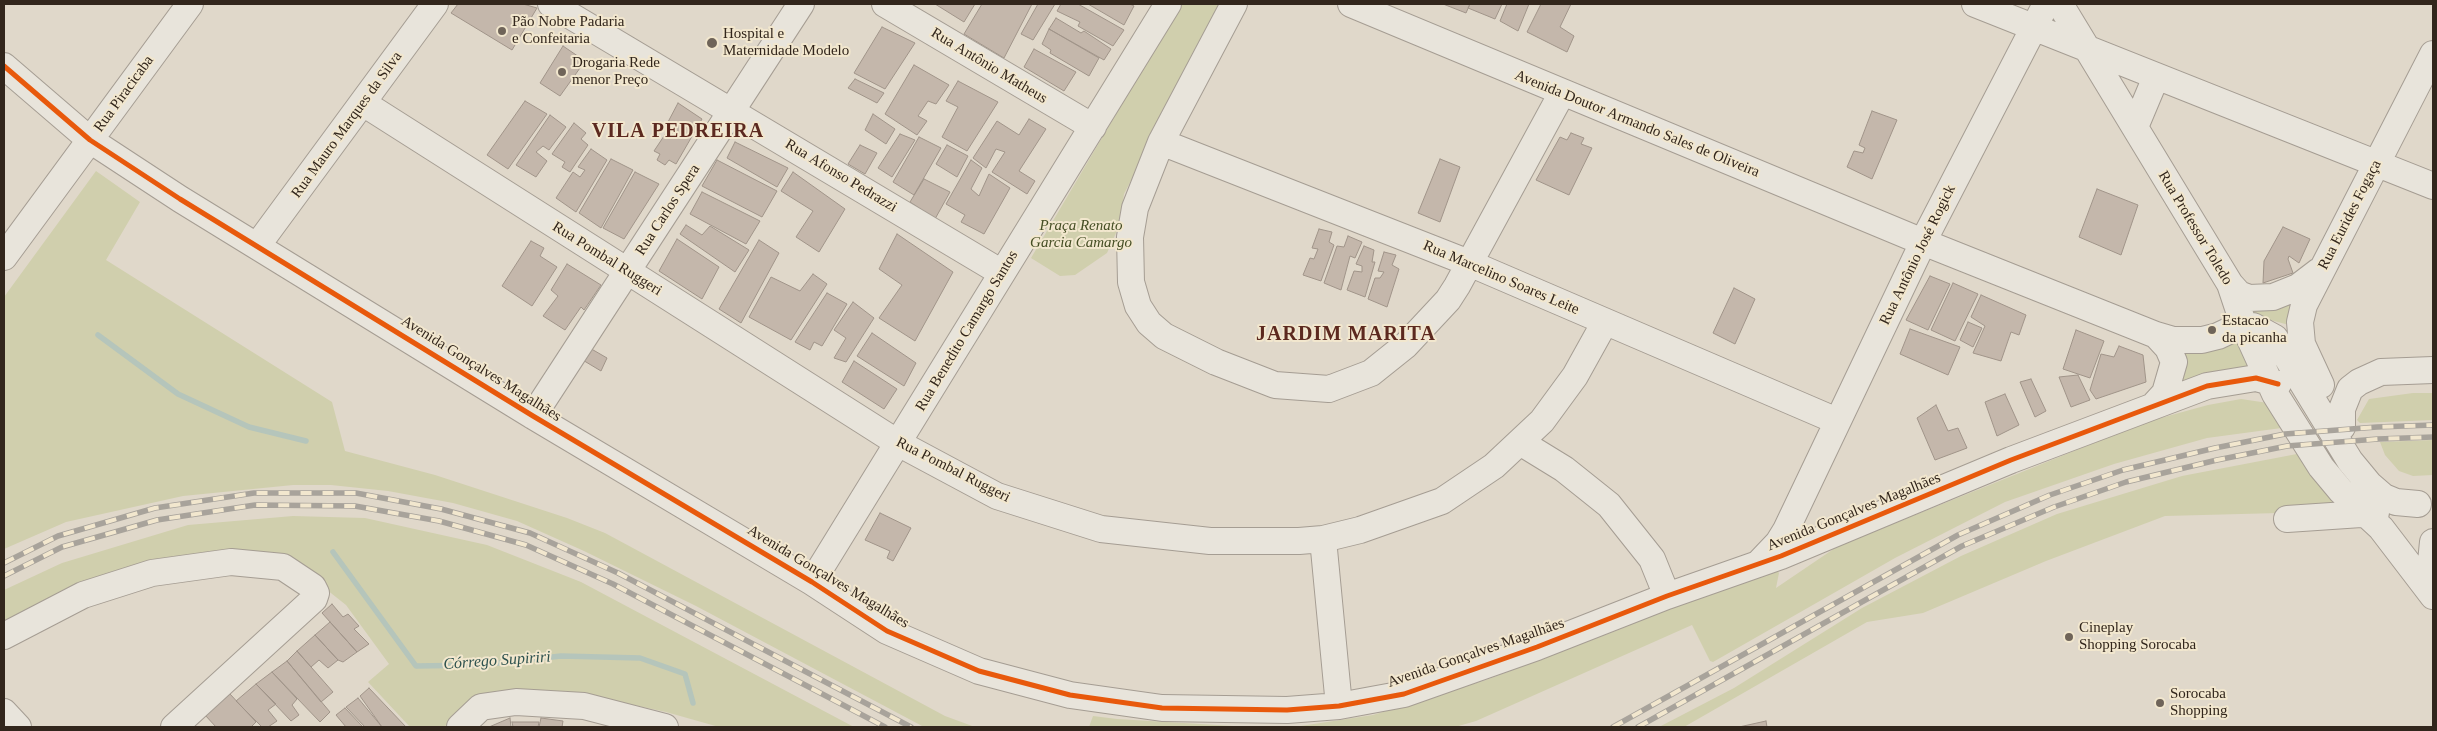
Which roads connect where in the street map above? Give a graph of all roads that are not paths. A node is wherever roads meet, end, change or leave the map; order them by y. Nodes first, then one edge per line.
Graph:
1 (190, 4) edge
2 (436, 4) edge
3 (551, 4) edge
4 (801, 4) edge
5 (885, 4) edge
6 (1168, 4) edge
7 (1234, 4) edge
8 (1351, 4) edge
9 (1975, 4) edge
10 (2046, 4) edge
11 (2060, 4) edge
12 (1388, 11) edge
13 (2033, 28) junction
14 (2085, 47) junction
15 (2433, 54) edge
16 (4, 66) edge
17 (2156, 77) junction
18 (1562, 93) junction
19 (363, 103) junction
20 (732, 112) junction
21 (1093, 126) junction
22 (2135, 127) junction
23 (90, 140) junction
24 (1161, 142) junction
25 (2376, 164) junction
26 (2433, 186) edge
27 (1924, 242) junction
28 (257, 246) junction
29 (4, 257) edge
30 (1469, 263) junction
31 (2322, 269) junction
32 (628, 272) junction
33 (1002, 273) junction
34 (2230, 284) junction
35 (1605, 322) junction
36 (2244, 326) junction
37 (2156, 335) junction
38 (2433, 370) edge
39 (2271, 382) junction
40 (2154, 405) junction
41 (533, 416) junction
42 (1838, 422) junction
43 (2342, 427) junction
44 (1520, 442) junction
45 (898, 443) junction
46 (2336, 485) junction
47 (2426, 502) edge
48 (1796, 509) junction
49 (2326, 516) junction
50 (2372, 518) junction
51 (2287, 519) dead end
52 (1323, 539) junction
53 (2433, 542) edge
54 (1804, 546) junction
55 (1758, 564) junction
56 (812, 582) junction
57 (2432, 595) edge
58 (1667, 596) junction
59 (4, 636) edge
60 (1339, 706) junction
61 (4, 712) edge
62 (18, 727) edge
63 (174, 727) edge
64 (460, 727) edge
65 (665, 727) edge

1 - 23 street, Rua Piracicaba
2 - 19 street, Rua Mauro Marques da Silva
3 - 20 street, Rua Afonso Pedrazzi
4 - 20 street, Rua Carlos Spera
5 - 21 street, Rua Antônio Matheus
6 - 21 street, Rua Benedito Camargo Santos
7 - 24 street
8 - 12 street, Avenida Doutor Armando Sales de Oliveira
9 - 13 street
10 - 13 street, Rua Antônio José Rogick
11 - 14 street, Rua Professor Toledo
12 - 18 street, Avenida Doutor Armando Sales de Oliveira
13 - 14 street
13 - 27 street, Rua Antônio José Rogick
14 - 17 street
14 - 22 street, Rua Professor Toledo
15 - 25 street, Rua Eurides Fogaça
16 - 23 street, Avenida Gonçalves Magalhães
17 - 22 street
17 - 25 street
18 - 27 street, Avenida Doutor Armando Sales de Oliveira
18 - 30 street
19 - 28 street, Rua Mauro Marques da Silva
19 - 32 street, Rua Pombal Ruggeri
20 - 32 street, Rua Carlos Spera
20 - 33 street, Rua Afonso Pedrazzi
21 - 33 street, Rua Benedito Camargo Santos
22 - 34 street, Rua Professor Toledo
23 - 28 street, Avenida Gonçalves Magalhães
23 - 29 street, Rua Piracicaba
24 - 30 street, Rua Marcelino Soares Leite
24 - 30 street
25 - 26 street
25 - 31 street, Rua Eurides Fogaça
27 - 37 street, Avenida Doutor Armando Sales de Oliveira
27 - 42 street, Rua Antônio José Rogick
28 - 41 street, Avenida Gonçalves Magalhães
30 - 35 street, Rua Marcelino Soares Leite
31 - 34 street
31 - 43 street, Rua Eurides Fogaça
32 - 41 street, Rua Carlos Spera
32 - 45 street, Rua Pombal Ruggeri
33 - 45 street, Rua Benedito Camargo Santos
34 - 36 street, Rua Professor Toledo
35 - 42 street, Rua Marcelino Soares Leite
35 - 44 street, Rua Pombal Ruggeri
36 - 37 street, Avenida Doutor Armando Sales de Oliveira
36 - 39 street, Rua Professor Toledo
36 - 47 street
37 - 40 street
38 - 43 street
39 - 40 street, Avenida Gonçalves Magalhães
39 - 46 street, Rua Professor Toledo
39 - 50 street
40 - 54 street, Avenida Gonçalves Magalhães
41 - 56 street, Avenida Gonçalves Magalhães
42 - 48 street, Rua Antônio José Rogick
43 - 47 street
44 - 52 street, Rua Pombal Ruggeri
44 - 58 street
45 - 52 street, Rua Pombal Ruggeri
45 - 56 street, Rua Benedito Camargo Santos
46 - 49 street
46 - 50 street, Rua Professor Toledo
47 - 50 street
48 - 54 street
48 - 55 street, Rua Antônio José Rogick
49 - 50 street
49 - 51 street
50 - 57 street, Rua Professor Toledo
52 - 60 street
53 - 57 street
54 - 55 street, Avenida Gonçalves Magalhães
55 - 58 street, Avenida Gonçalves Magalhães
56 - 60 street, Avenida Gonçalves Magalhães
58 - 60 street, Avenida Gonçalves Magalhães
59 - 63 street
61 - 62 street
64 - 65 street

